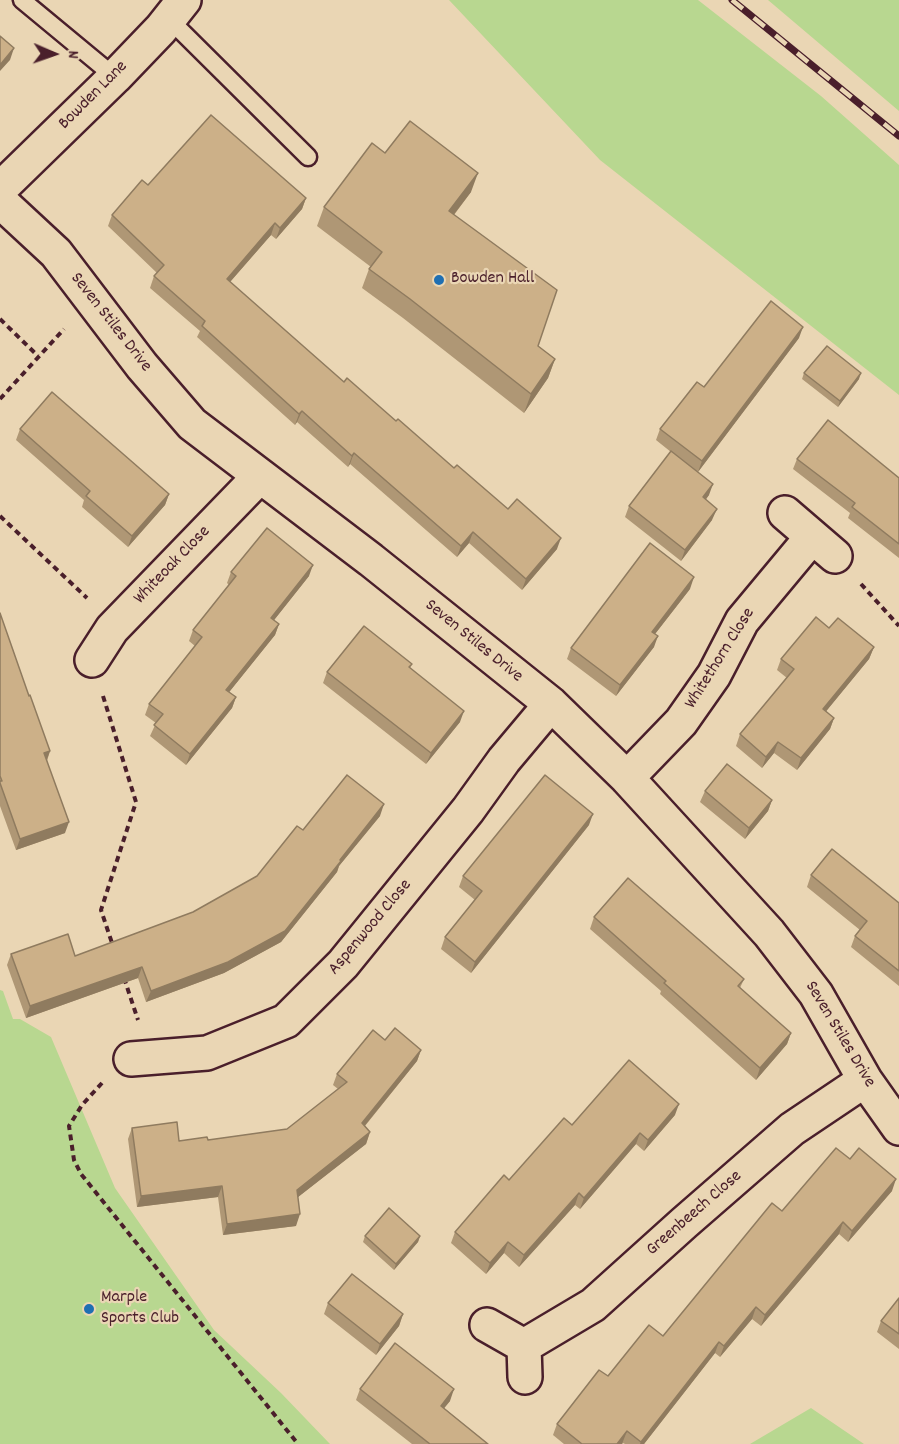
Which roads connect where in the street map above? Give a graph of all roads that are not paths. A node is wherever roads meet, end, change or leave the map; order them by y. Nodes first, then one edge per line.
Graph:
1 (22, 0) edge
2 (177, 10) edge
3 (115, 77) junction
4 (308, 157) dead end
5 (0, 189) edge
6 (0, 201) edge
7 (259, 477) junction
8 (785, 513) dead end
9 (92, 660) road end
10 (551, 704) junction
11 (627, 778) junction
12 (141, 1058) road end
13 (865, 1080) junction
14 (899, 1128) edge
15 (488, 1325) dead end

1 - 3 lane
2 - 3 street, Bowden Lane
2 - 4 lane
3 - 5 street, Bowden Lane
6 - 7 street, Seven Stiles Drive
7 - 9 street, Whiteoak Close
7 - 10 street, Seven Stiles Drive
8 - 11 street, Whitethorn Close
10 - 11 street, Seven Stiles Drive
10 - 12 street, Aspenwood Close
11 - 13 street, Seven Stiles Drive
13 - 14 street, Seven Stiles Drive
13 - 15 street, Greenbeech Close

